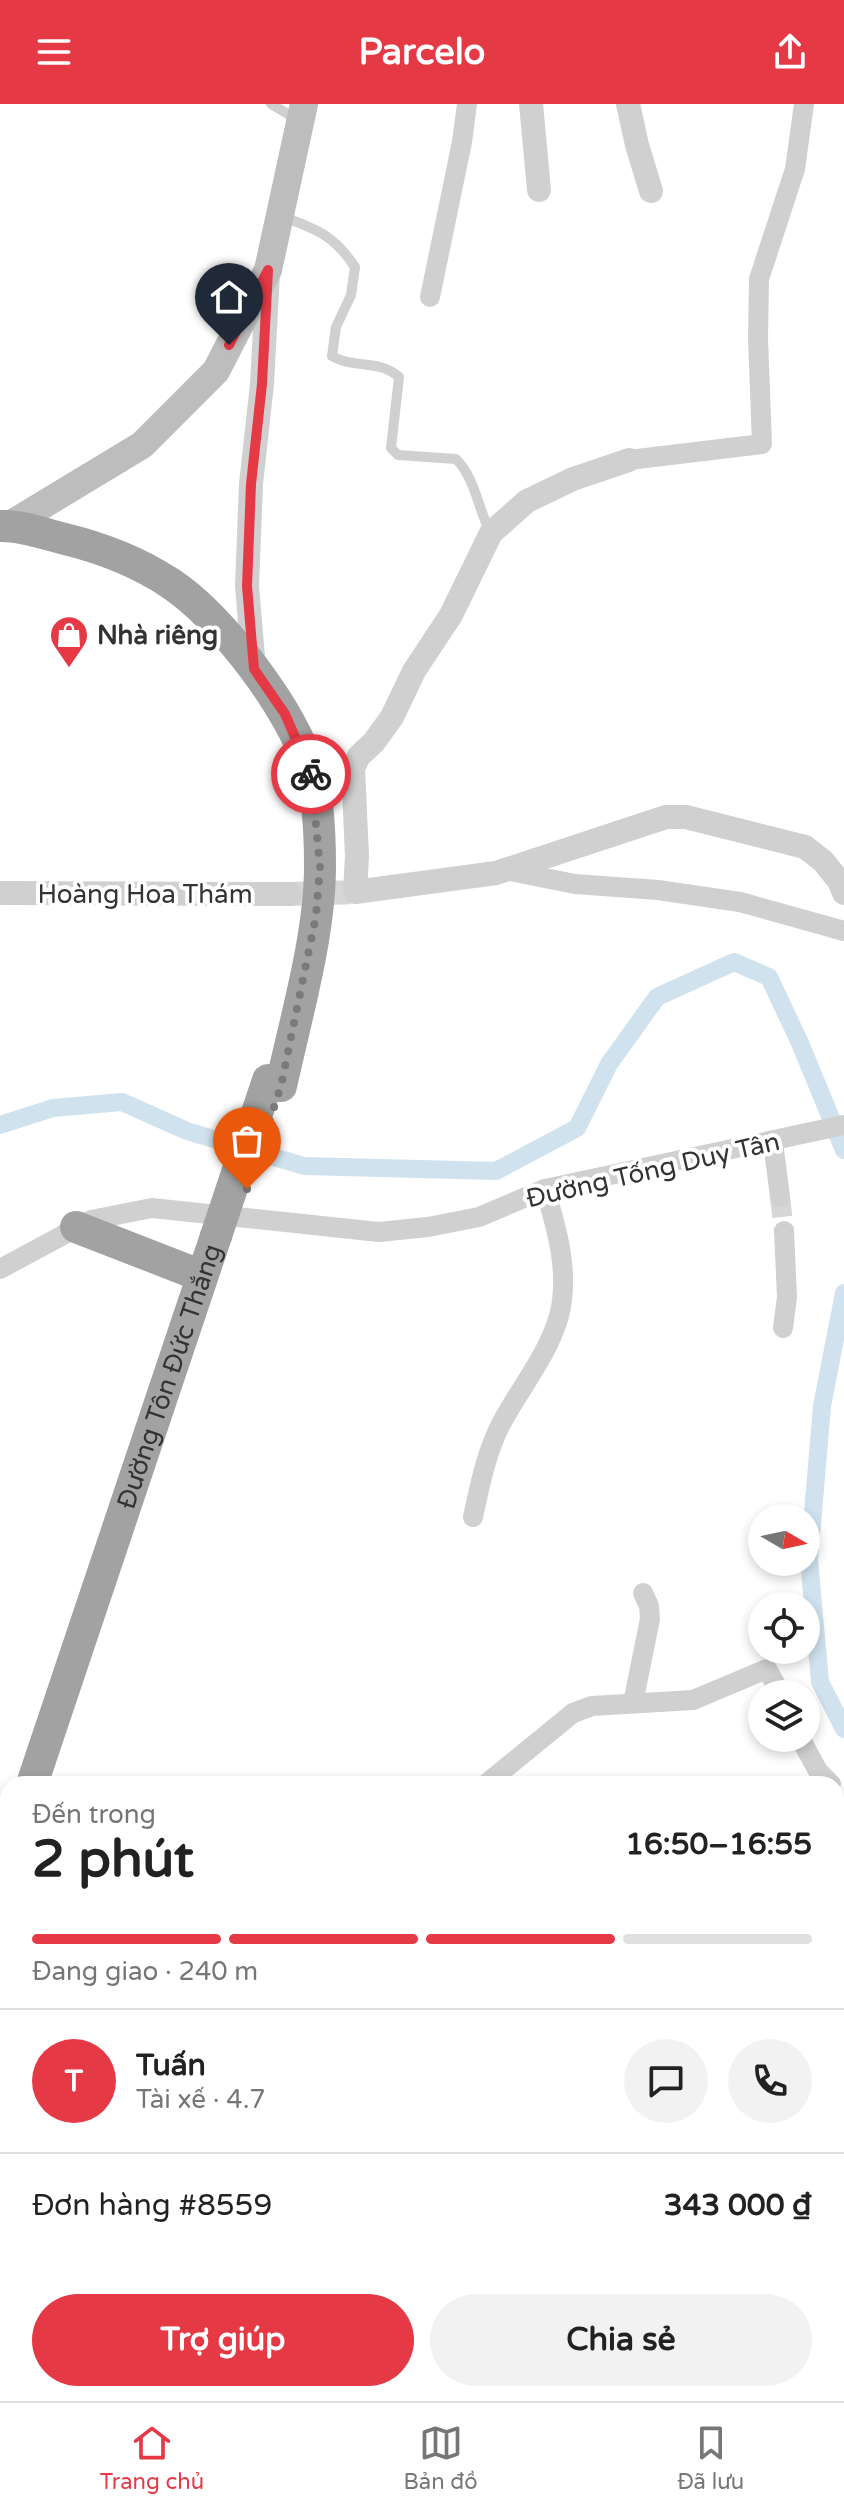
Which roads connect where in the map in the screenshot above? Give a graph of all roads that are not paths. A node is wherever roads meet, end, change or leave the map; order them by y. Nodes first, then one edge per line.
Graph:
1 (271, 104) edge
2 (467, 104) edge
3 (531, 104) edge
4 (628, 104) edge
5 (804, 104) edge
6 (302, 112) edge
7 (539, 190) dead end
8 (651, 191) dead end
9 (280, 216) junction
10 (268, 270) junction
11 (430, 297) dead end
12 (629, 460) joint
13 (4, 526) edge
14 (491, 533) junction
15 (254, 669) junction
16 (505, 870) junction
17 (0, 893) edge
18 (844, 893) edge
19 (290, 894) tunnel mouth
20 (844, 931) edge
21 (844, 1125) edge
22 (773, 1142) junction
23 (545, 1189) junction
24 (780, 1197) tunnel mouth
25 (76, 1227) junction
26 (784, 1231) tunnel mouth
27 (223, 1238) junction
28 (0, 1269) edge
29 (202, 1276) junction
30 (783, 1328) dead end
31 (473, 1517) dead end
32 (643, 1593) dead end
33 (773, 1680) edge
34 (633, 1703) junction
35 (808, 1752) edge
36 (35, 1776) edge
37 (55, 1776) edge
38 (496, 1776) edge
39 (823, 1776) edge

1 - 6 lane
2 - 11 street
3 - 7 street
4 - 8 street
5 - 12 street
6 - 9 main road
9 - 10 main road
9 - 14 lane
10 - 13 main road
10 - 15 street
12 - 14 street
13 - 15 highway, Đường Tôn Đức Thắng
14 - 16 street
15 - 27 highway, Đường Tôn Đức Thắng, bridge
16 - 18 street
16 - 20 street
17 - 19 street, Hoàng Hoa Thám
21 - 22 street, Đường Tống Duy Tân
22 - 23 street, Đường Tống Duy Tân
22 - 24 street
23 - 25 street, Đường Tống Duy Tân
23 - 31 street
25 - 28 street, Đường Tống Duy Tân
25 - 29 highway
26 - 30 street
27 - 29 highway, Đường Tôn Đức Thắng
27 - 37 highway, Đường Tôn Đức Thắng
29 - 36 highway, Đường Tôn Đức Thắng
32 - 34 street
33 - 34 street
34 - 38 street
35 - 39 street

